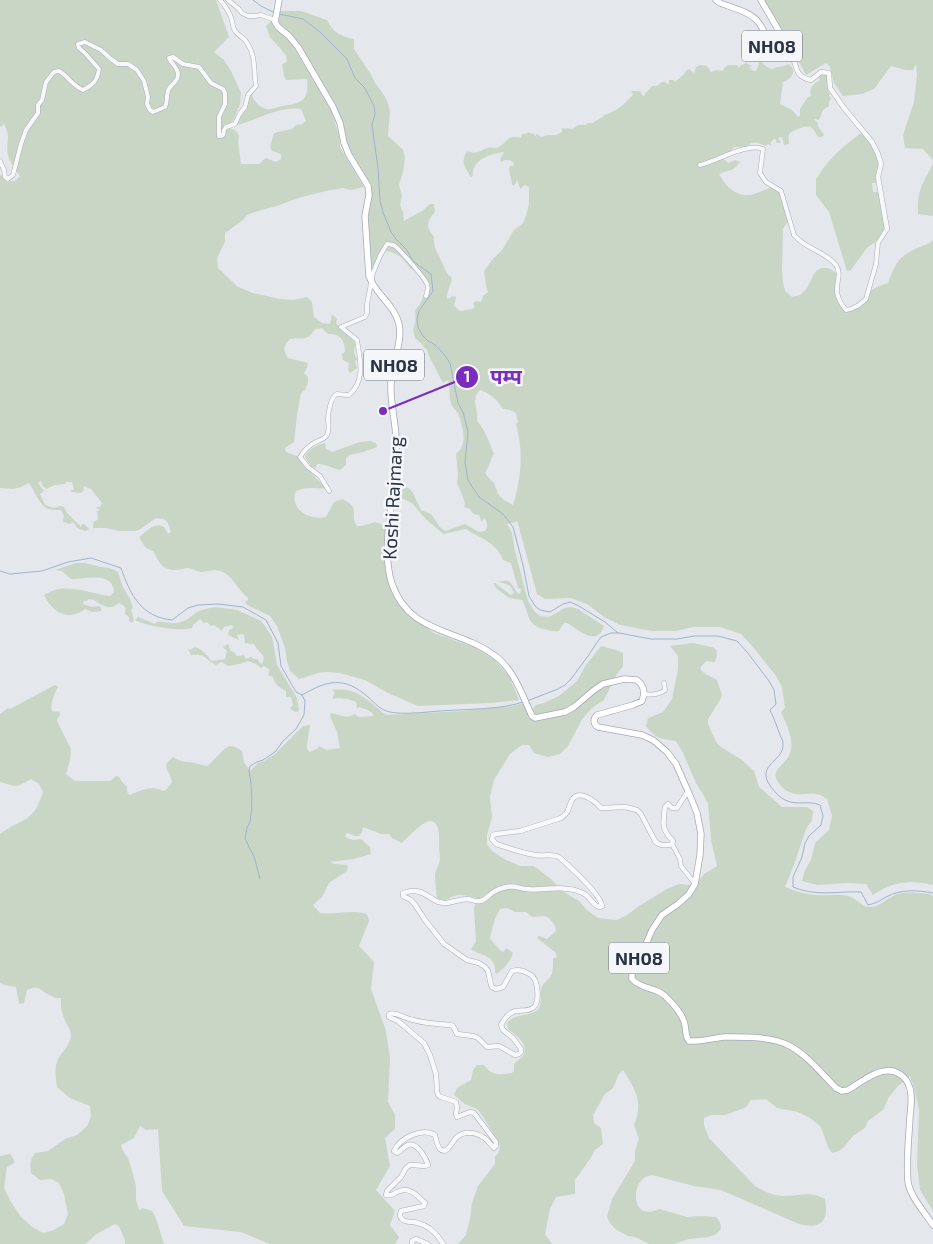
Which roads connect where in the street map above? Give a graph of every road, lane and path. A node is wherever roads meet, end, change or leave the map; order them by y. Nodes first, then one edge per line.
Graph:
1 (220, 0) edge
2 (228, 0) edge
3 (716, 0) edge
4 (761, 0) edge
5 (279, 3) edge
6 (275, 18) junction
7 (779, 54) junction
8 (0, 161) edge
9 (700, 165) dead end
10 (887, 229) joint
11 (371, 284) junction
12 (426, 296) dead end
13 (329, 491) dead end
14 (664, 683) dead end
15 (644, 694) junction
16 (688, 791) junction
17 (672, 844) junction
18 (695, 884) junction
19 (933, 1225) edge
20 (412, 1244) edge
21 (428, 1244) edge
22 (443, 1244) edge

1 - 8 street
2 - 6 street
3 - 7 main road, NH08
4 - 7 main road, NH08
5 - 6 main road
6 - 11 main road
7 - 10 street
9 - 10 street
11 - 12 street
11 - 13 street
11 - 15 main road, Koshi Rajmarg / NH08
14 - 15 street
15 - 16 main road
16 - 17 street
16 - 18 main road
17 - 18 street
17 - 22 street
18 - 19 main road, NH08
20 - 21 street

